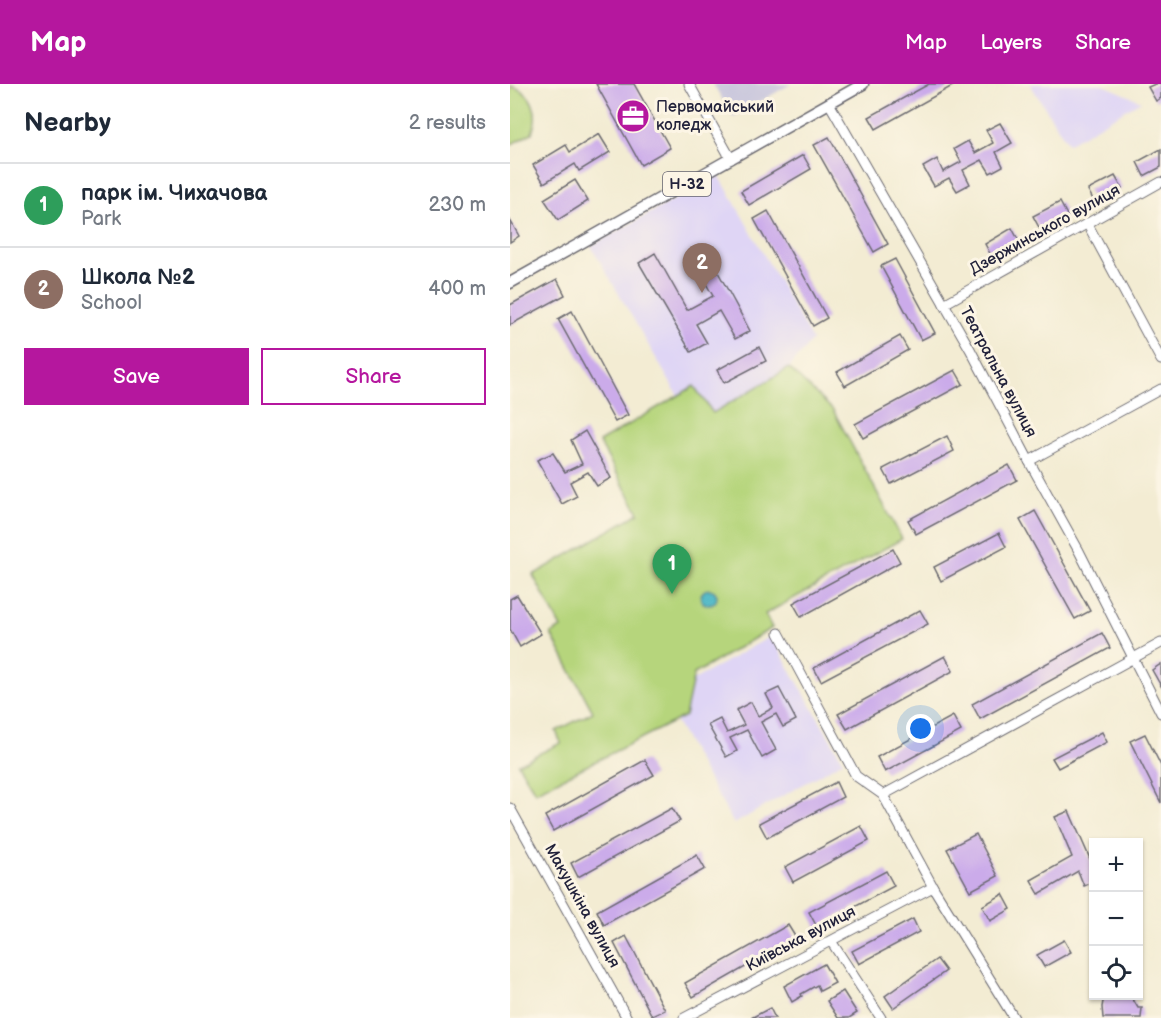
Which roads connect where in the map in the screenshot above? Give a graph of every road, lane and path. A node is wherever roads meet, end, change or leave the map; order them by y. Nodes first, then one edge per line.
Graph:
1 (690, 84) edge
2 (863, 84) edge
3 (829, 103) junction
4 (732, 159) junction
5 (1161, 182) edge
6 (1088, 223) junction
7 (510, 283) edge
8 (944, 304) junction
9 (1161, 360) edge
10 (1161, 389) edge
11 (1029, 461) junction
12 (779, 633) dead end
13 (1161, 643) edge
14 (1132, 659) junction
15 (1161, 713) edge
16 (883, 795) junction
17 (510, 808) edge
18 (933, 887) junction
19 (831, 941) junction
20 (627, 1018) edge
21 (684, 1018) edge
22 (881, 1018) edge
23 (1014, 1018) edge

1 - 4 street
2 - 3 main road, Н-32
3 - 4 main road, Н-32
3 - 8 street, Театральна вулиця
4 - 7 main road, Н-32
5 - 6 street, Дзержинського вулиця
6 - 8 street, Дзержинського вулиця
6 - 9 street
8 - 11 street, Театральна вулиця
10 - 11 street
11 - 14 street, Театральна вулиця
12 - 16 street
13 - 14 street
14 - 15 street, Театральна вулиця
14 - 16 street
16 - 18 street
17 - 20 street, Макушкіна вулиця
18 - 19 street, Київська вулиця
18 - 23 street
19 - 21 street, Київська вулиця
19 - 22 street

